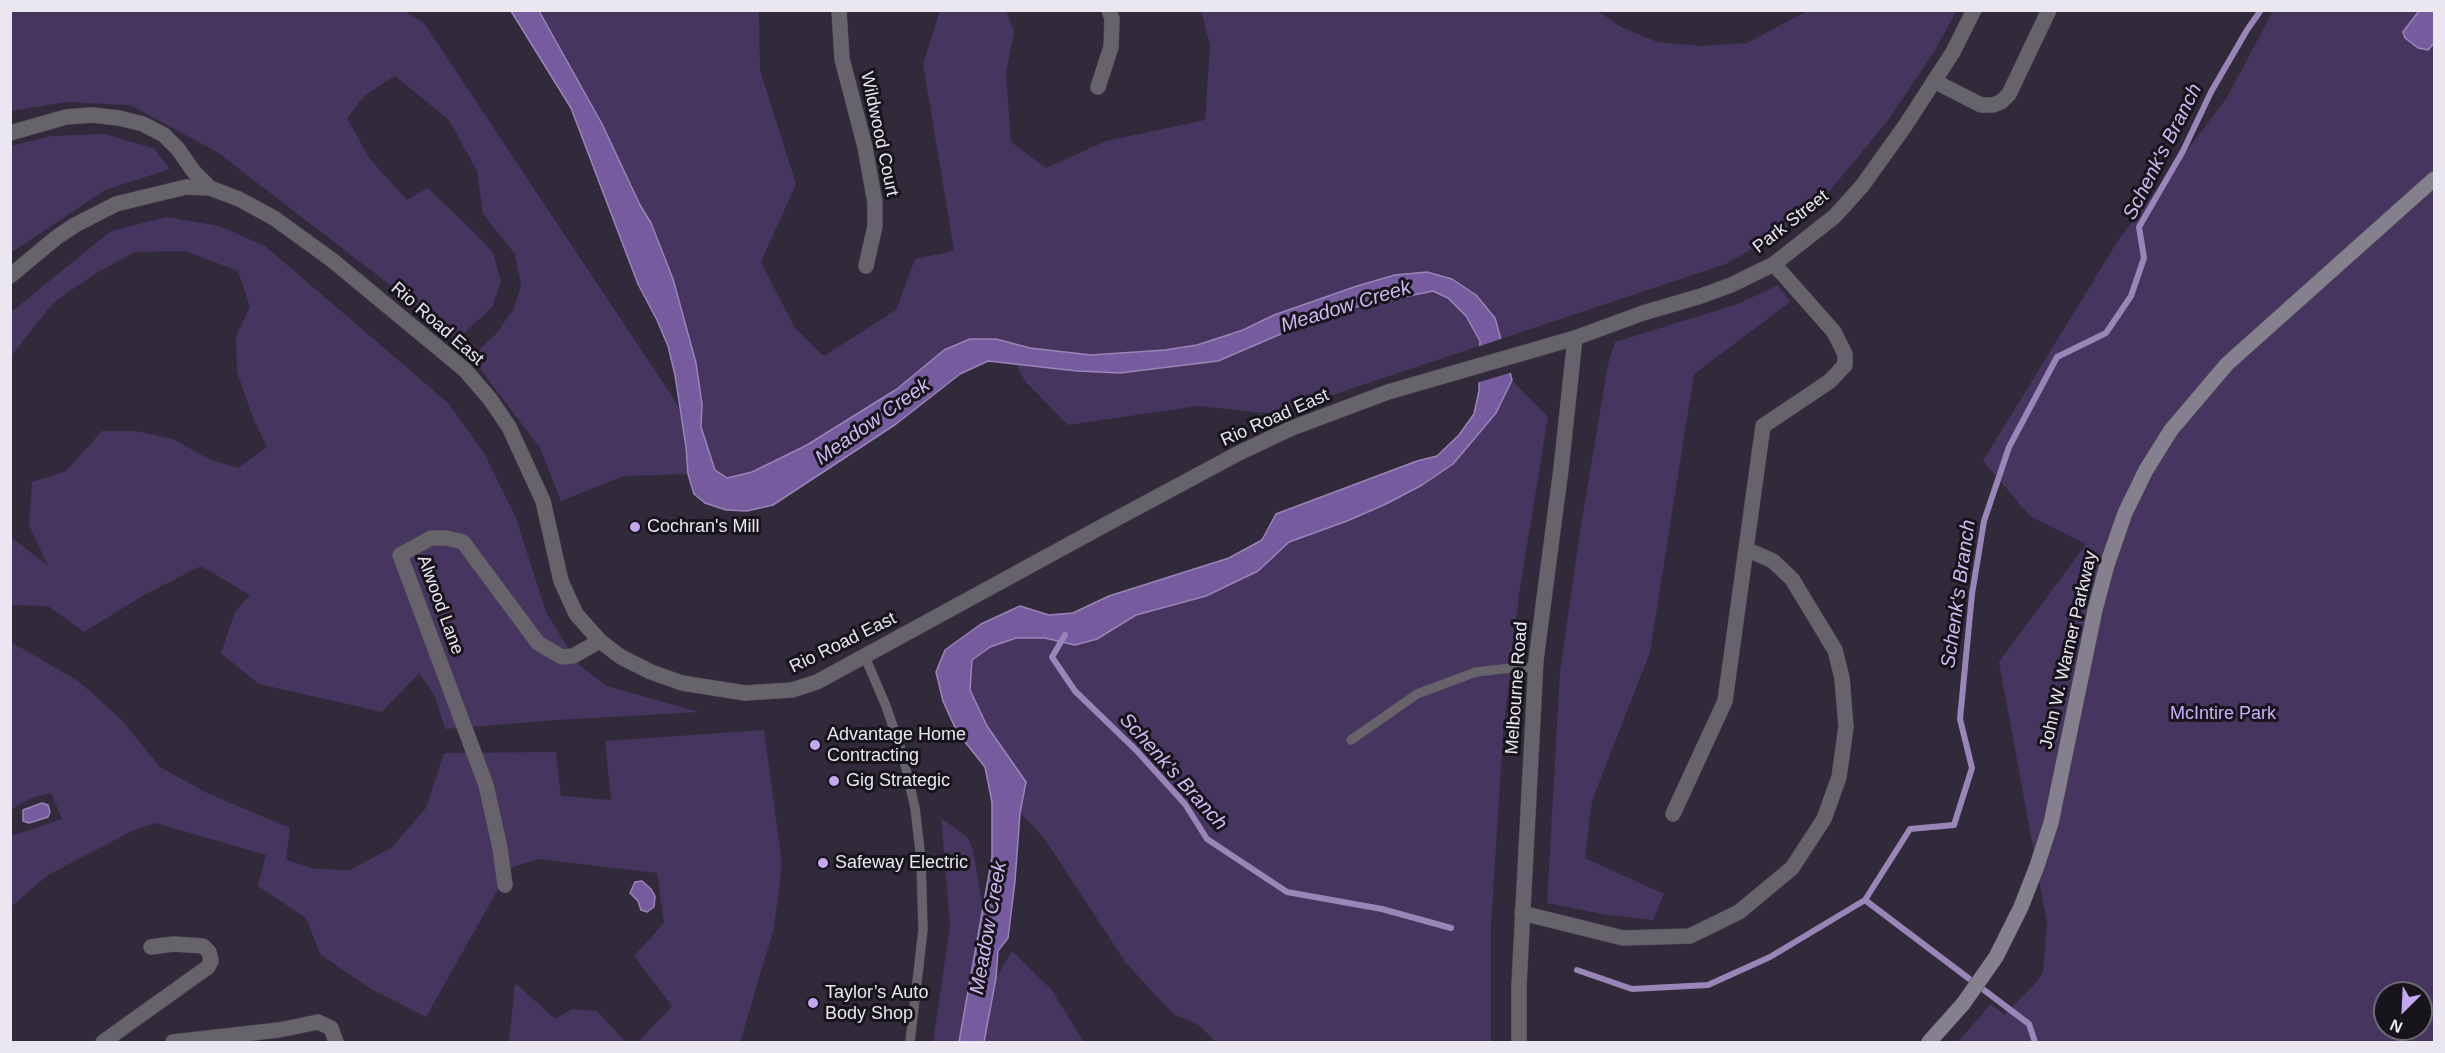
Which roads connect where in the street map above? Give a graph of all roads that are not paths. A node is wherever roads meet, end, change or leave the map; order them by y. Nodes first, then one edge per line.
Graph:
1 (839, 10) edge
2 (1109, 10) edge
3 (1974, 10) edge
4 (2049, 10) edge
5 (1934, 81) junction
6 (1098, 87) dead end
7 (10, 133) edge
8 (2434, 179) edge
9 (210, 188) junction
10 (1774, 264) junction
11 (866, 266) dead end
12 (10, 276) edge
13 (1575, 338) junction
14 (1746, 549) junction
15 (600, 641) junction
16 (865, 657) junction
17 (1535, 668) junction
18 (1351, 740) dead end
19 (1673, 814) dead end
20 (505, 885) dead end
21 (1522, 913) junction
22 (151, 946) dead end
23 (220, 1040) edge
24 (103, 1042) edge
25 (172, 1042) edge
26 (336, 1042) edge
27 (910, 1042) edge
28 (1519, 1042) edge
29 (1929, 1042) edge

1 - 11 street, Wildwood Court
2 - 6 street
3 - 5 street, Park Street
4 - 5 street
5 - 10 street, Park Street
7 - 9 street
8 - 29 main road, John W. Warner Parkway
9 - 12 street, Rio Road East
9 - 15 street, Rio Road East
10 - 13 street, Park Street
10 - 14 street
13 - 16 street, Rio Road East
13 - 17 street, Melbourne Road
14 - 19 street
14 - 21 street
15 - 16 street, Rio Road East
15 - 20 street, Alwood Lane
16 - 27 lane
17 - 18 lane
17 - 21 street, Melbourne Road
21 - 28 street, Melbourne Road
22 - 24 street
23 - 25 street
23 - 26 street

